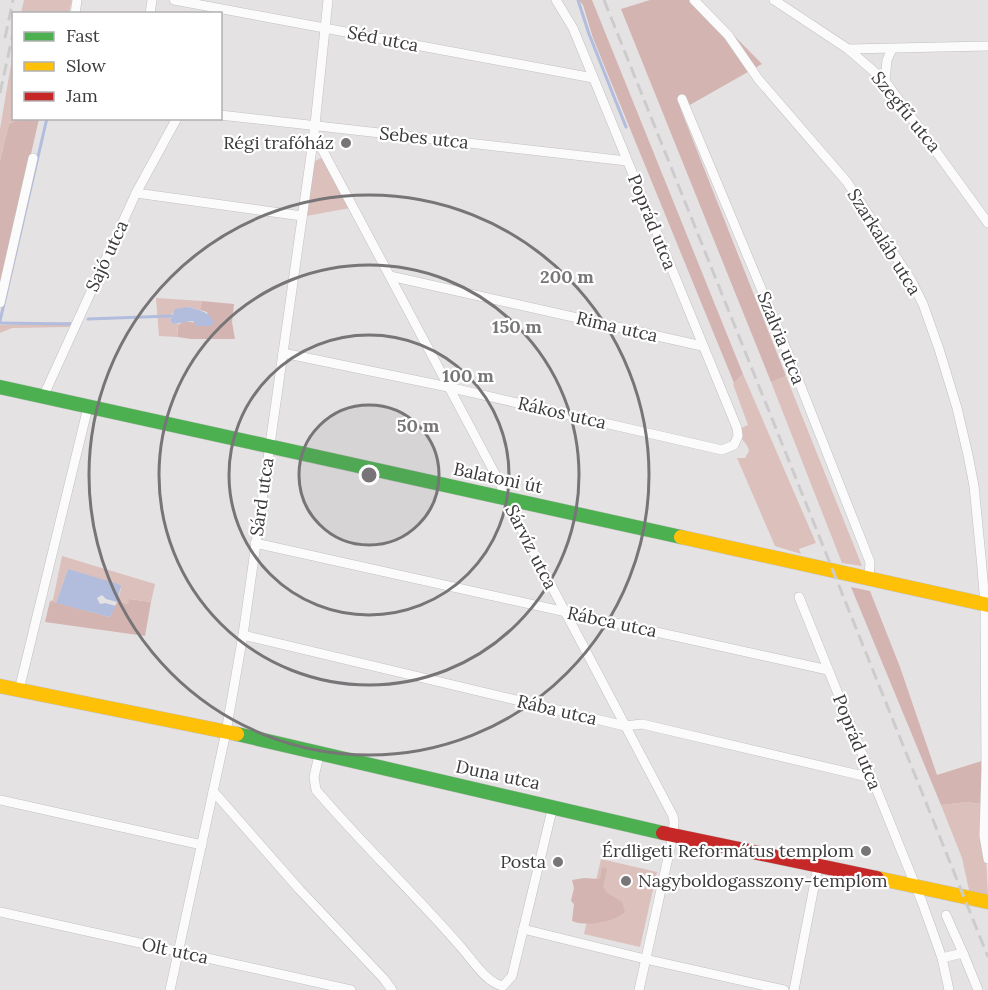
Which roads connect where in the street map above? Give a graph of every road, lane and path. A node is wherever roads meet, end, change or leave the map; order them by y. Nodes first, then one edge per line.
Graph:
1 (174, 0) edge
2 (328, 0) edge
3 (556, 0) edge
4 (694, 0) edge
5 (774, 0) edge
6 (326, 28) junction
7 (988, 46) edge
8 (848, 49) junction
9 (892, 49) junction
10 (593, 78) junction
11 (885, 81) junction
12 (681, 99) dead end
13 (222, 115) edge
14 (176, 120) edge
15 (315, 130) junction
16 (33, 158) dead end
17 (627, 160) junction
18 (136, 193) junction
19 (302, 216) junction
20 (988, 223) edge
21 (390, 276) junction
22 (0, 303) edge
23 (702, 346) junction
24 (283, 353) junction
25 (0, 387) edge
26 (448, 387) junction
27 (43, 397) junction
28 (88, 407) junction
29 (734, 445) joint
30 (269, 447) junction
31 (505, 498) junction
32 (255, 543) junction
33 (869, 578) junction
34 (799, 597) dead end
35 (986, 604) edge
36 (564, 612) junction
37 (243, 635) junction
38 (828, 670) junction
39 (0, 686) edge
40 (19, 690) junction
41 (625, 726) junction
42 (226, 732) junction
43 (319, 755) junction
44 (872, 778) junction
45 (213, 791) junction
46 (0, 800) edge
47 (553, 806) junction
48 (673, 835) junction
49 (202, 845) junction
50 (988, 859) edge
51 (818, 866) junction
52 (915, 886) junction
53 (988, 902) edge
54 (0, 912) edge
55 (946, 915) dead end
56 (524, 929) junction
57 (178, 952) junction
58 (963, 954) junction
59 (942, 958) junction
60 (645, 960) junction
61 (170, 990) edge
62 (351, 990) edge
63 (392, 990) edge
64 (639, 990) edge
65 (784, 990) edge
66 (794, 990) edge
67 (949, 990) edge
68 (978, 990) edge

1 - 6 street, Séd utca
2 - 6 street, Sárd utca
3 - 10 street, Poprád utca
4 - 35 street, Szarkaláb utca
5 - 8 street, Szegfű utca
6 - 10 street, Séd utca
6 - 15 street, Sárd utca
7 - 9 street
8 - 9 street
8 - 11 street, Szegfű utca
9 - 11 street
10 - 17 street, Poprád utca
11 - 20 street, Szegfű utca
12 - 33 street, Szalvia utca
13 - 15 street, Sebes utca
14 - 18 street, Sajó utca
15 - 17 street, Sebes utca
15 - 19 street, Sárd utca
15 - 21 street, Sárvíz utca
16 - 22 street
17 - 23 street, Poprád utca
18 - 19 street
18 - 27 street, Sajó utca
19 - 24 street, Sárd utca
21 - 23 street, Rima utca
21 - 26 street, Sárvíz utca
23 - 29 street, Poprád utca
24 - 26 street, Rákos utca
24 - 30 street, Sárd utca
25 - 27 street, Balatoni út
26 - 29 street, Rákos utca
26 - 31 street, Sárvíz utca
27 - 28 street, Balatoni út
28 - 30 street, Balatoni út
28 - 40 street
30 - 31 street, Balatoni út
30 - 32 street, Sárd utca
31 - 33 street, Balatoni út
31 - 36 street, Sárvíz utca
32 - 36 street, Rábca utca
32 - 37 street, Sárd utca
33 - 35 street, Balatoni út
34 - 38 street, Poprád utca
35 - 50 street, Szarkaláb utca
36 - 38 street, Rábca utca
36 - 41 street, Sárvíz utca
37 - 41 street, Rába utca
37 - 42 street, Sárd utca
38 - 44 street, Poprád utca
39 - 40 street, Duna utca
40 - 42 street, Duna utca
41 - 44 street, Rába utca
41 - 48 street, Sárvíz utca
42 - 43 street, Duna utca
42 - 45 street, Sárd utca
43 - 47 street, Duna utca
43 - 56 street
44 - 52 street, Poprád utca
45 - 49 street, Sárd utca
45 - 63 street
46 - 49 street
47 - 48 street, Duna utca
47 - 56 street
48 - 51 street, Duna utca
48 - 60 street
49 - 57 street, Sárd utca
51 - 52 street, Duna utca
51 - 66 street
52 - 53 street, Duna utca
52 - 59 street, Poprád utca
54 - 57 street, Olt utca
55 - 58 street
56 - 60 street
57 - 61 street, Sárd utca
57 - 62 street, Olt utca
58 - 59 street
58 - 68 street
59 - 67 street, Poprád utca
60 - 64 street
60 - 65 street

